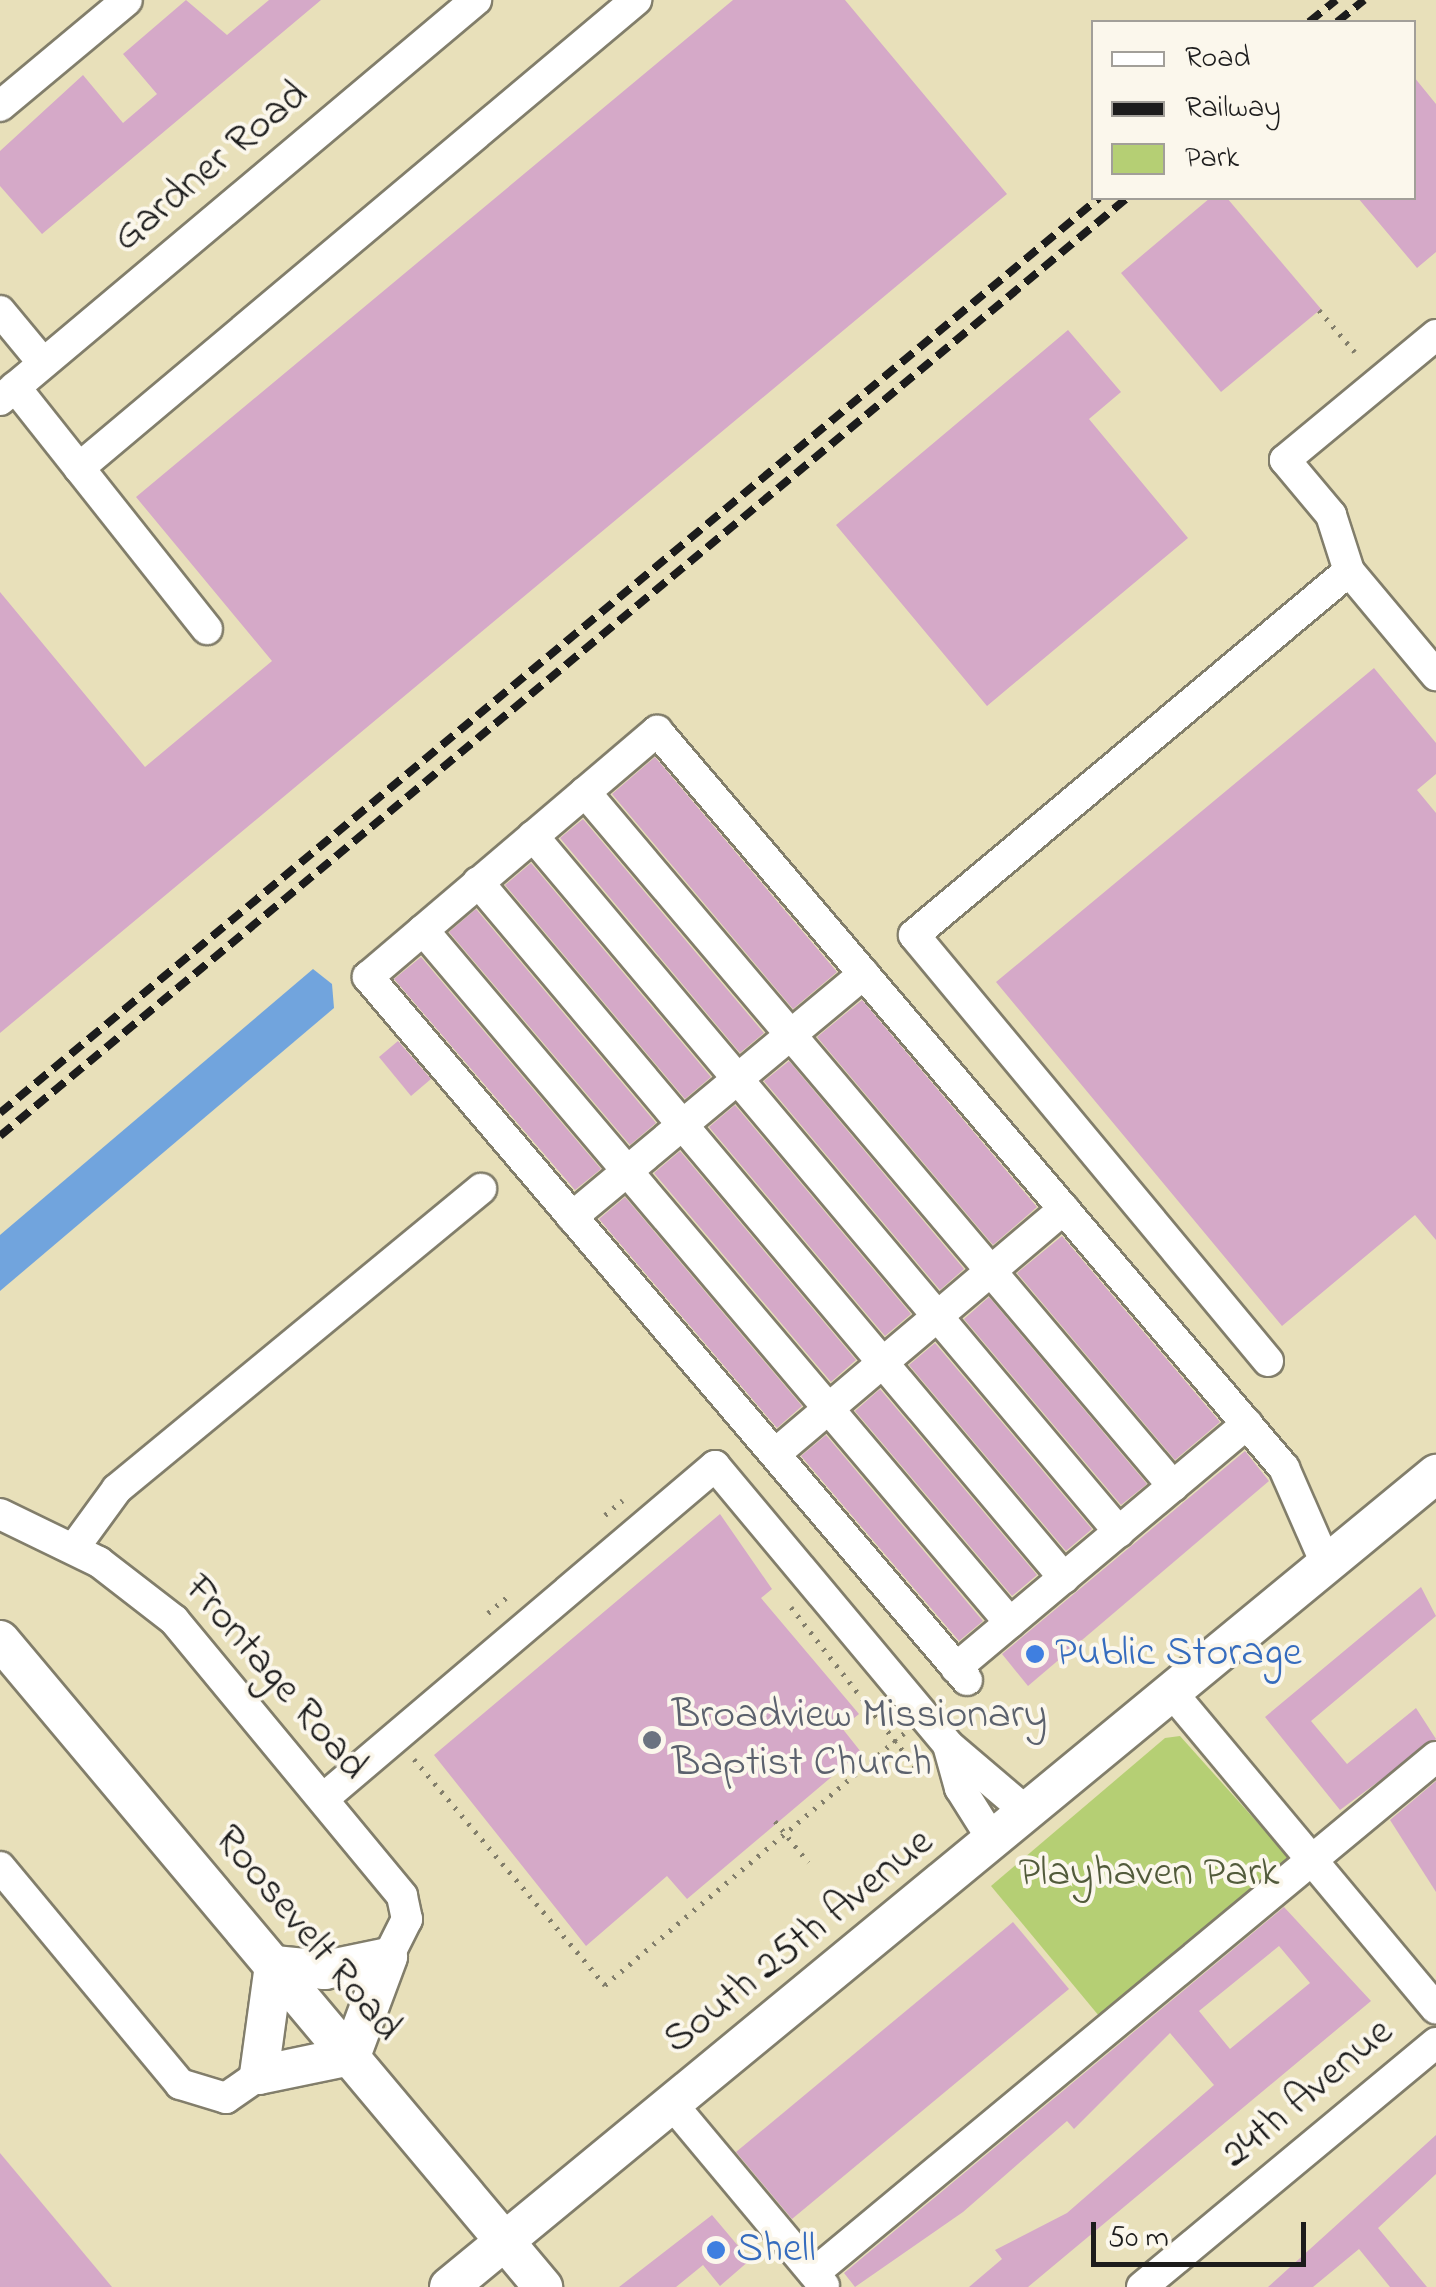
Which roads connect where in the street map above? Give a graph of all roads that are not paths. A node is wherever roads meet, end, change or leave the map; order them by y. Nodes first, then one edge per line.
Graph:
1 (127, 0) edge
2 (476, 0) edge
3 (636, 0) edge
4 (0, 106) edge
5 (0, 312) edge
6 (1436, 336) edge
7 (43, 363) junction
8 (7, 393) edge
9 (78, 468) junction
10 (1349, 571) junction
11 (208, 629) dead end
12 (1436, 675) edge
13 (585, 792) junction
14 (533, 836) junction
15 (478, 882) junction
16 (423, 930) junction
17 (864, 974) junction
18 (790, 1035) junction
19 (738, 1079) junction
20 (682, 1124) junction
21 (627, 1171) junction
22 (481, 1189) dead end
23 (1064, 1210) junction
24 (572, 1216) junction
25 (991, 1271) junction
26 (937, 1316) junction
27 (1268, 1361) dead end
28 (883, 1363) junction
29 (828, 1408) junction
30 (1247, 1424) junction
31 (774, 1454) junction
32 (1436, 1474) edge
33 (1173, 1486) junction
34 (0, 1514) edge
35 (1118, 1532) junction
36 (74, 1548) junction
37 (1327, 1566) junction
38 (1064, 1578) junction
39 (1010, 1623) junction
40 (0, 1641) edge
41 (1173, 1694) junction
42 (948, 1745) junction
43 (1436, 1757) edge
44 (324, 1798) junction
45 (1028, 1813) junction
46 (994, 1842) junction
47 (1313, 1860) junction
48 (0, 1867) edge
49 (388, 1957) junction
50 (274, 1965) junction
51 (1436, 2009) edge
52 (1436, 2043) edge
53 (351, 2056) junction
54 (259, 2075) junction
55 (672, 2104) junction
56 (504, 2241) junction
57 (820, 2280) edge
58 (449, 2287) edge
59 (542, 2287) edge
60 (1142, 2287) edge

1 - 4 street
2 - 7 street, Gardner Road
3 - 9 street
5 - 7 street
6 - 10 street
7 - 8 street, Gardner Road
8 - 9 street
9 - 11 street
10 - 12 street
10 - 27 street
13 - 14 street
13 - 17 street
13 - 18 street
14 - 15 street
14 - 19 street
15 - 16 street
15 - 20 street
16 - 21 street
16 - 24 street
17 - 18 street
17 - 23 street
18 - 19 street
18 - 25 street
19 - 20 street
19 - 26 street
20 - 21 street
20 - 28 street
21 - 24 street
21 - 29 street
22 - 36 street
23 - 25 street
23 - 30 street
24 - 31 street
25 - 26 street
25 - 33 street
26 - 28 street
26 - 35 street
28 - 29 street
28 - 38 street
29 - 31 street
29 - 39 street
30 - 33 street
30 - 37 street
31 - 39 street
32 - 37 main road, South 25th Avenue
33 - 35 street
34 - 36 street, Frontage Road
35 - 38 street
36 - 44 street, Frontage Road
37 - 41 main road, South 25th Avenue
38 - 39 street
40 - 50 main road, Roosevelt Road
41 - 45 main road, South 25th Avenue
41 - 47 street
42 - 44 street
42 - 45 street
42 - 46 street
43 - 47 street
44 - 49 street, Frontage Road
45 - 46 main road, South 25th Avenue
46 - 55 main road, South 25th Avenue
47 - 51 street
47 - 57 street
48 - 54 street
49 - 50 main road
49 - 53 main road
50 - 53 main road, Roosevelt Road
50 - 54 main road
52 - 60 street, 24th Avenue
53 - 54 main road
53 - 56 main road, Roosevelt Road
55 - 56 main road, South 25th Avenue
55 - 57 street
56 - 58 main road, South 25th Avenue
56 - 59 main road, Roosevelt Road

